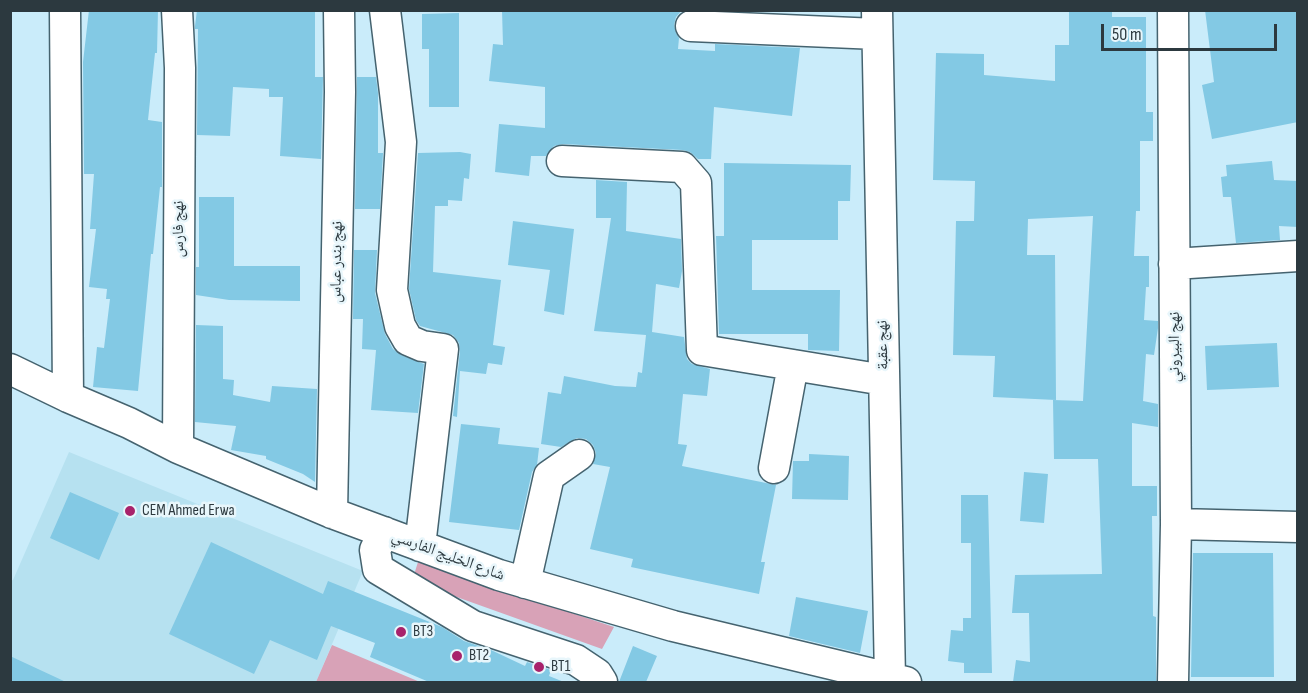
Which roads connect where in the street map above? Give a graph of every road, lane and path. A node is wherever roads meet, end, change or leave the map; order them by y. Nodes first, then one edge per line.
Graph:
1 (65, 10) edge
2 (177, 10) edge
3 (339, 10) edge
4 (385, 10) edge
5 (1173, 10) edge
6 (877, 22) edge
7 (691, 26) dead end
8 (562, 161) dead end
9 (1298, 256) edge
10 (1174, 264) junction
11 (793, 365) junction
12 (10, 369) edge
13 (884, 380) junction
14 (68, 397) junction
15 (178, 448) junction
16 (579, 455) dead end
17 (774, 468) dead end
18 (332, 513) junction
19 (1176, 524) junction
20 (1298, 527) edge
21 (384, 532) junction
22 (420, 546) junction
23 (525, 583) junction
24 (898, 681) edge
25 (602, 682) edge
26 (1173, 682) edge

1 - 14 street
2 - 15 street, نهج فارس
3 - 18 street, نهج بندر عباس
4 - 22 street
5 - 10 street, نهج البيروني
6 - 7 street
6 - 13 street, نهج عقبة
8 - 11 street
9 - 10 street
10 - 19 street, نهج البيروني
11 - 13 street
11 - 17 street
12 - 14 street, شارع الخليج الفارسي
13 - 24 street, نهج عقبة
14 - 15 street, شارع الخليج الفارسي
15 - 18 street, شارع الخليج الفارسي
16 - 23 street
18 - 21 street, شارع الخليج الفارسي
19 - 20 street
19 - 26 street, نهج البيروني
21 - 22 street, شارع الخليج الفارسي
21 - 25 street
22 - 23 street, شارع الخليج الفارسي
23 - 24 street, شارع الخليج الفارسي

